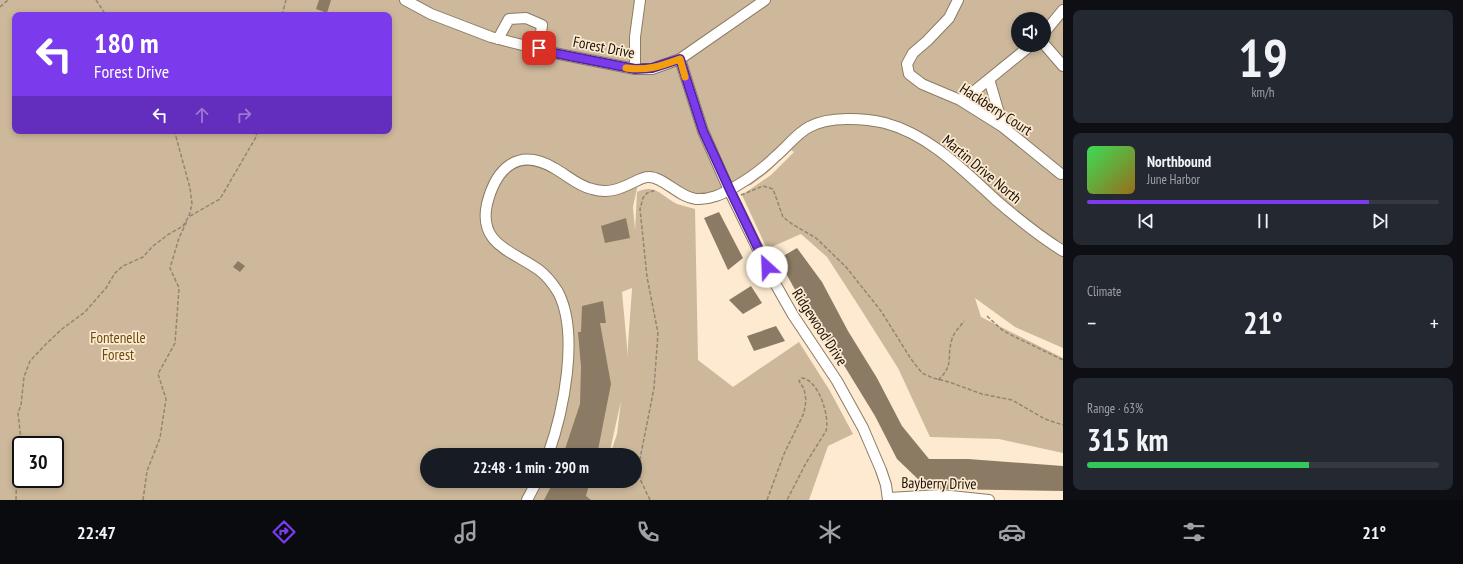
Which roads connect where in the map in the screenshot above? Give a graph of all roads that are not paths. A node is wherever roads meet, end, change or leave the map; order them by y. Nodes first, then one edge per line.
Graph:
1 (405, 0) edge
2 (640, 0) edge
3 (764, 0) edge
4 (958, 0) edge
5 (1063, 10) edge
6 (1051, 25) edge
7 (498, 39) junction
8 (539, 48) junction
9 (1022, 52) edge
10 (1051, 52) edge
11 (680, 59) junction
12 (1063, 66) edge
13 (635, 69) junction
14 (989, 79) junction
15 (960, 100) junction
16 (1003, 127) junction
17 (1061, 174) dead end
18 (732, 194) junction
19 (1063, 251) edge
20 (550, 448) edge
21 (533, 488) edge
22 (888, 499) edge
23 (527, 500) edge
24 (988, 500) edge

1 - 7 street, Forest Drive
2 - 13 street
3 - 11 street, Forest Drive
4 - 15 street, Hackberry Court
5 - 6 street
7 - 8 street, Forest Drive
7 - 8 street
8 - 13 street, Forest Drive
9 - 14 street
10 - 12 street
11 - 13 street, Forest Drive
11 - 18 street, Ridgewood Drive
14 - 15 street
14 - 16 street
15 - 16 street, Hackberry Court
16 - 17 street, Hackberry Court
18 - 19 street, Martin Drive North
18 - 20 street, Martin Drive North
18 - 22 street, Ridgewood Drive
21 - 23 street
22 - 24 street, Bayberry Drive

